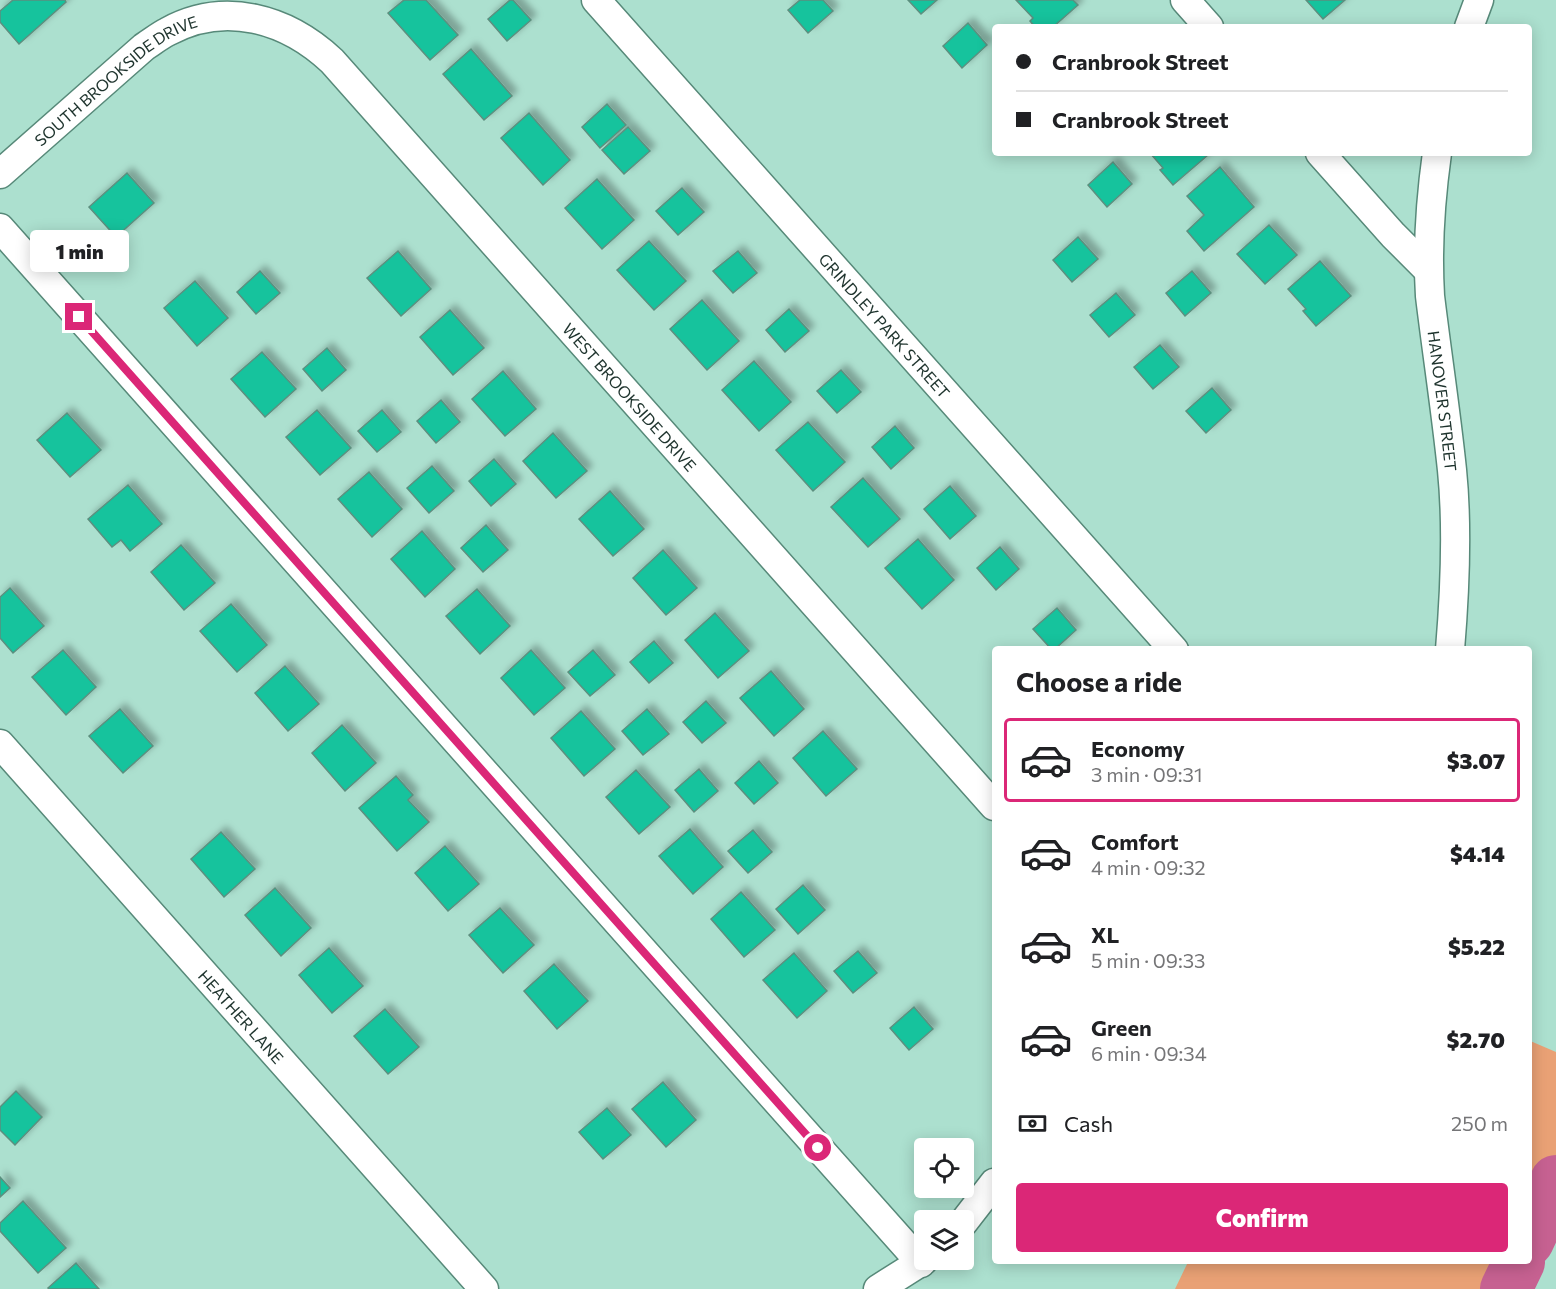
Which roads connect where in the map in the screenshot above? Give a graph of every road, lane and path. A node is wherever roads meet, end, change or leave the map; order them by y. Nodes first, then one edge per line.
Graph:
1 (596, 0) edge
2 (1185, 0) edge
3 (1479, 0) edge
4 (244, 18) joint
5 (1206, 24) edge
6 (1470, 24) edge
7 (1323, 156) edge
8 (1437, 156) edge
9 (0, 174) edge
10 (0, 228) edge
11 (1428, 270) junction
12 (1170, 646) edge
13 (1450, 646) edge
14 (0, 744) edge
15 (992, 804) edge
16 (992, 1187) edge
17 (973, 1210) edge
18 (914, 1252) edge
19 (914, 1266) edge
20 (484, 1289) edge
21 (878, 1289) edge

1 - 12 street, GRINDLEY PARK STREET
2 - 5 street
3 - 6 street
4 - 9 street, SOUTH BROOKSIDE DRIVE
4 - 15 street, WEST BROOKSIDE DRIVE
7 - 11 street
8 - 11 street, HANOVER STREET
10 - 18 street
11 - 13 street, HANOVER STREET
14 - 20 street, HEATHER LANE
16 - 17 street
19 - 21 street

